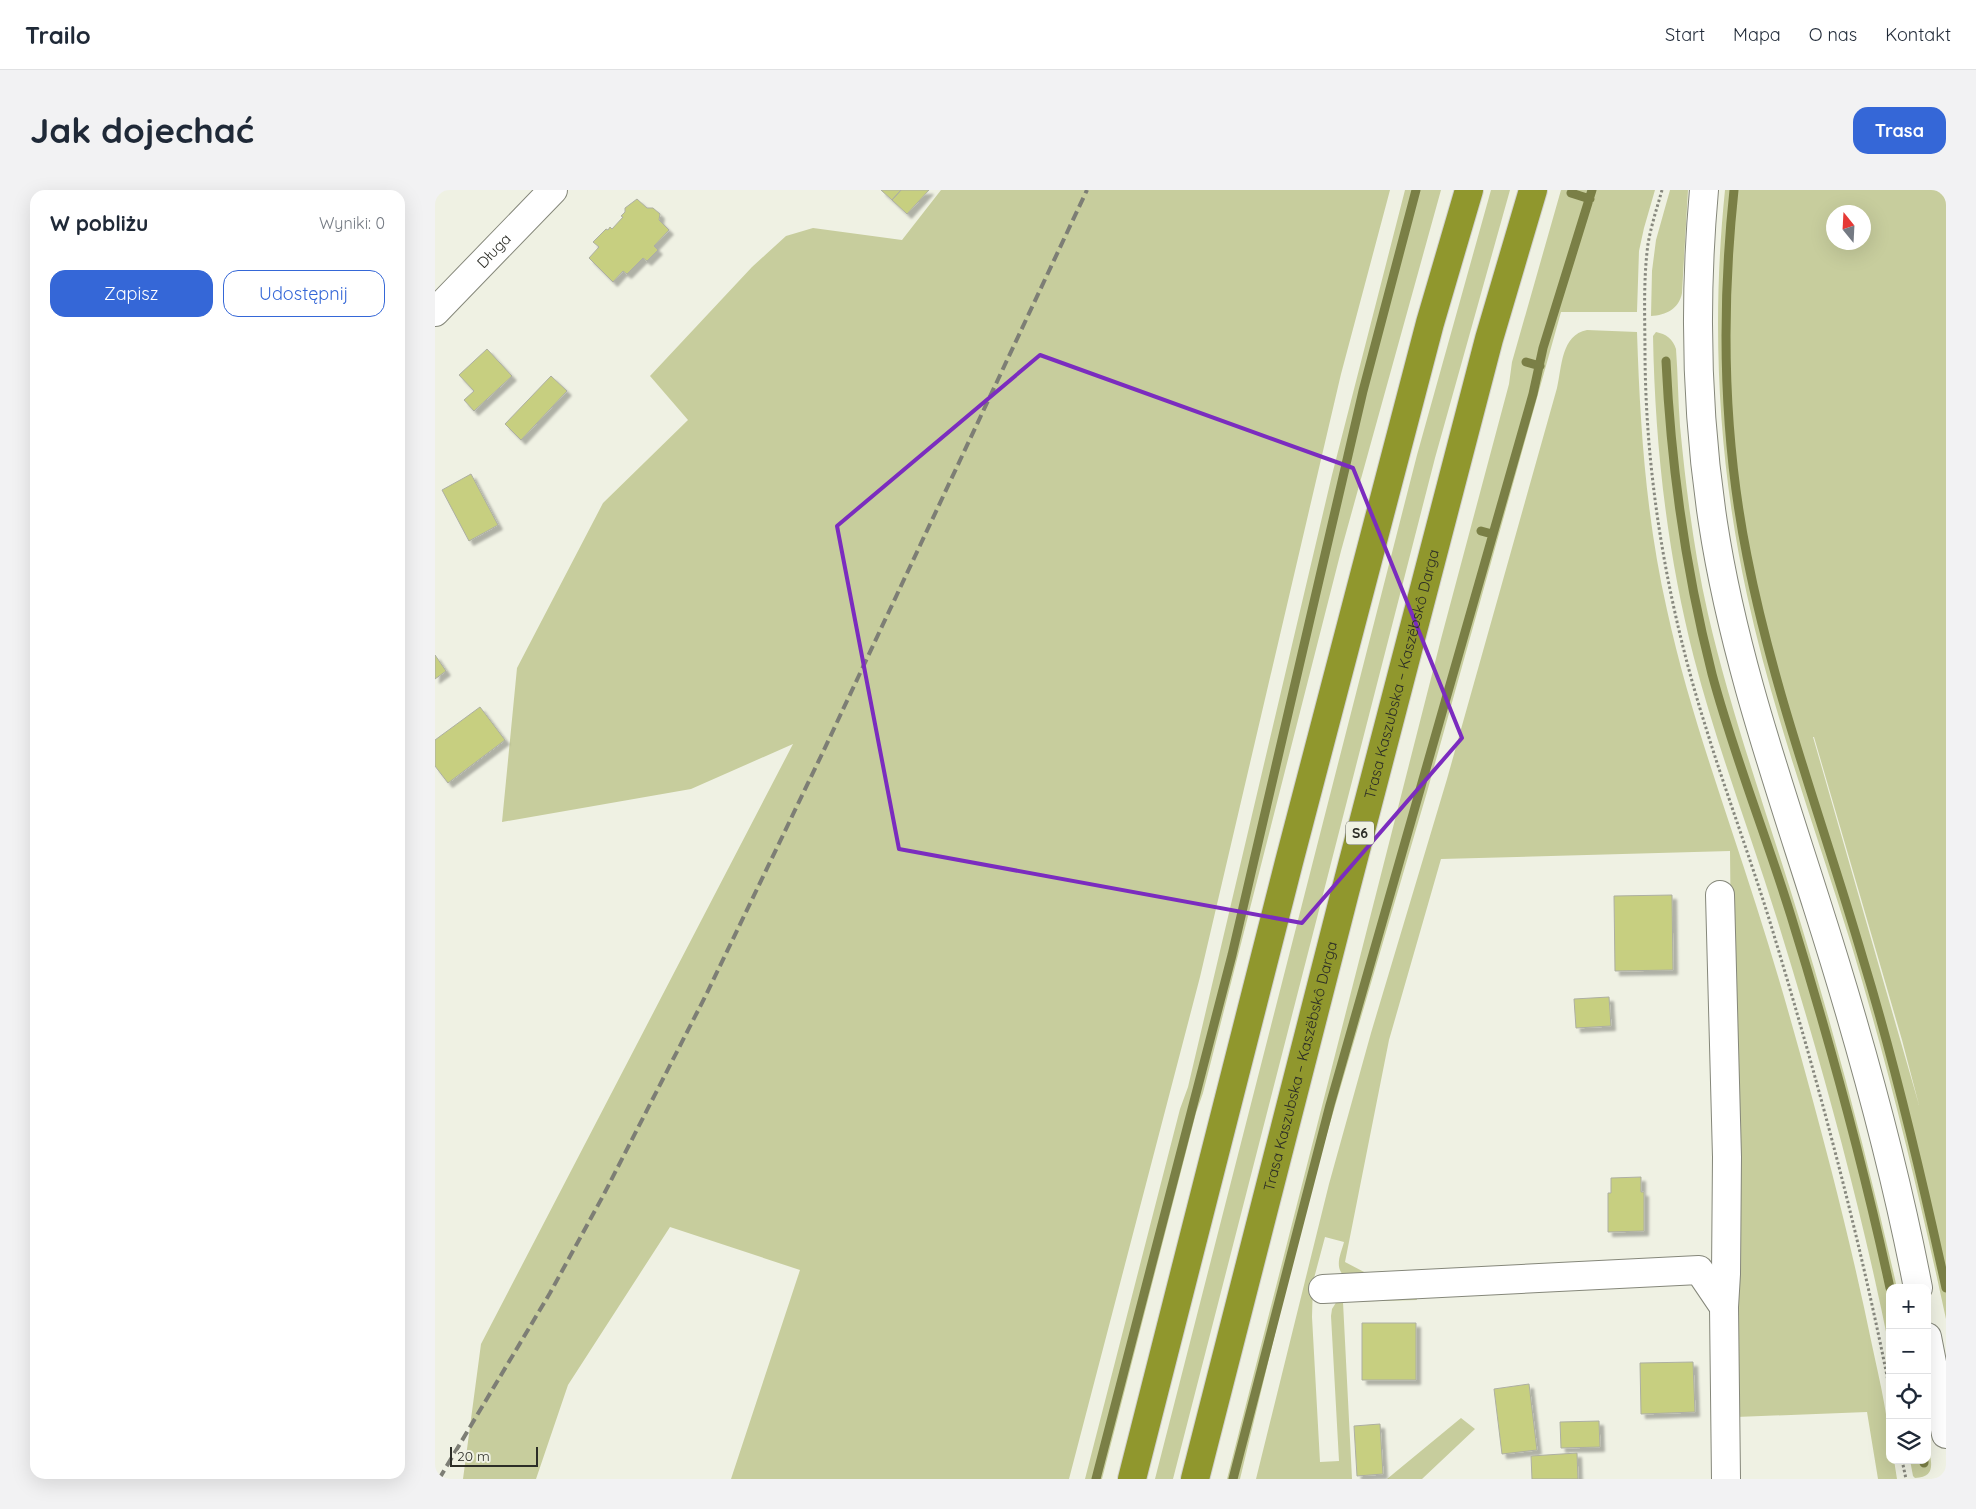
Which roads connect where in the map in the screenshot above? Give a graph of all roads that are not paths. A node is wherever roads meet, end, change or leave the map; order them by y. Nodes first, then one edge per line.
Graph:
1 (553, 190) edge
2 (1469, 190) edge
3 (1533, 190) edge
4 (1704, 190) edge
5 (435, 312) edge
6 (1721, 895) dead end
7 (1917, 1284) edge
8 (1323, 1289) dead end
9 (1724, 1307) junction
10 (1931, 1357) edge
11 (1946, 1434) edge
12 (1132, 1479) edge
13 (1195, 1479) edge
14 (1726, 1479) edge

1 - 5 street, Długa
2 - 12 highway
3 - 13 highway, Trasa Kaszubska – Kaszëbskô Darga / S6
4 - 7 street
6 - 9 street
8 - 9 street
9 - 14 street
10 - 11 street

